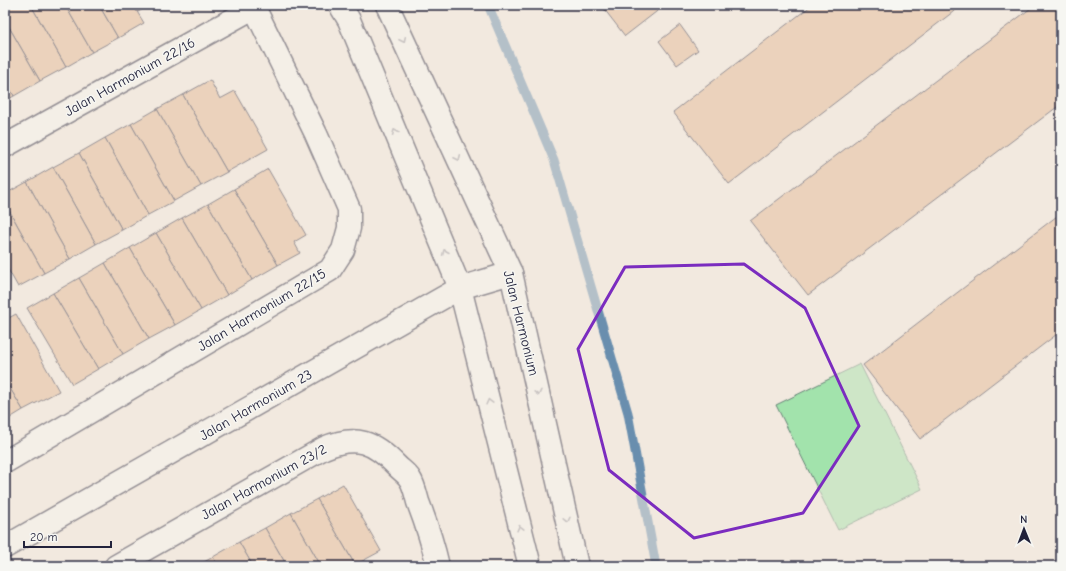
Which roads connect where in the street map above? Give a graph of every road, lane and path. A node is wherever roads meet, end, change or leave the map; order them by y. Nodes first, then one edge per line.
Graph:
1 (340, 5) edge
2 (387, 5) edge
3 (254, 6) edge
4 (5, 146) edge
5 (511, 273) junction
6 (460, 288) junction
7 (5, 462) edge
8 (5, 547) edge
9 (116, 566) edge
10 (438, 566) edge
11 (530, 566) edge
12 (577, 566) edge

6 -> 1 street
2 -> 5 street, Jalan Harmonium
3 - 4 street, Jalan Harmonium 22/16
3 - 7 street, Jalan Harmonium 22/15
5 - 6 street, Jalan Harmonium 23
5 -> 12 street, Jalan Harmonium
6 - 8 street, Jalan Harmonium 23
11 -> 6 street
9 - 10 street, Jalan Harmonium 23/2

